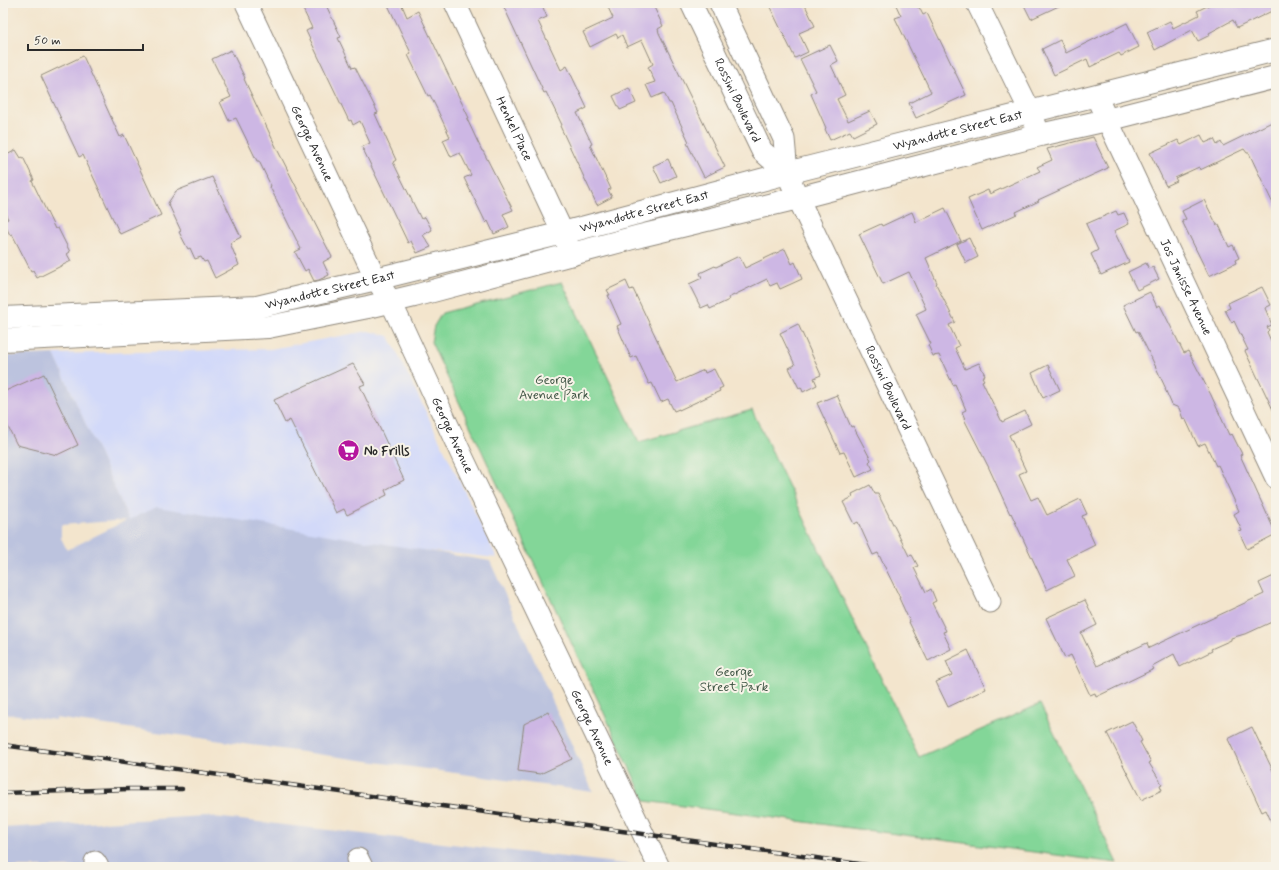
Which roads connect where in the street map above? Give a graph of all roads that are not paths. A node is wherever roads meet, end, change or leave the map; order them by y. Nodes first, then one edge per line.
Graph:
1 (246, 3) edge
2 (455, 3) edge
3 (977, 3) edge
4 (721, 6) edge
5 (695, 11) edge
6 (1276, 50) edge
7 (1276, 77) edge
8 (1096, 96) junction
9 (1030, 112) junction
10 (1107, 120) junction
11 (1040, 135) junction
12 (787, 173) junction
13 (798, 198) junction
14 (563, 233) junction
15 (572, 255) junction
16 (376, 279) junction
17 (391, 302) junction
18 (3, 318) edge
19 (3, 340) edge
20 (1276, 478) edge
21 (990, 602) dead end
22 (659, 867) edge

1 - 16 street, George Avenue
2 - 14 street, Henkel Place
3 - 9 street
4 - 5 street, Rossini Boulevard
4 - 12 street, Rossini Boulevard
5 - 12 street, Rossini Boulevard
6 - 8 main road, Wyandotte Street East
7 - 10 main road, Wyandotte Street East
8 - 9 main road, Wyandotte Street East
8 - 10 street, Jos Janisse Avenue
9 - 11 street
9 - 12 main road, Wyandotte Street East
10 - 11 main road, Wyandotte Street East
10 - 20 street, Jos Janisse Avenue
11 - 13 main road, Wyandotte Street East
12 - 13 street, Rossini Boulevard
12 - 14 main road, Wyandotte Street East
13 - 15 main road, Wyandotte Street East
13 - 21 street, Rossini Boulevard
14 - 15 street, Henkel Place
14 - 16 main road, Wyandotte Street East
15 - 17 main road, Wyandotte Street East
16 - 17 street, George Avenue
16 - 18 main road, Wyandotte Street East
17 - 19 main road, Wyandotte Street East
17 - 22 street, George Avenue

